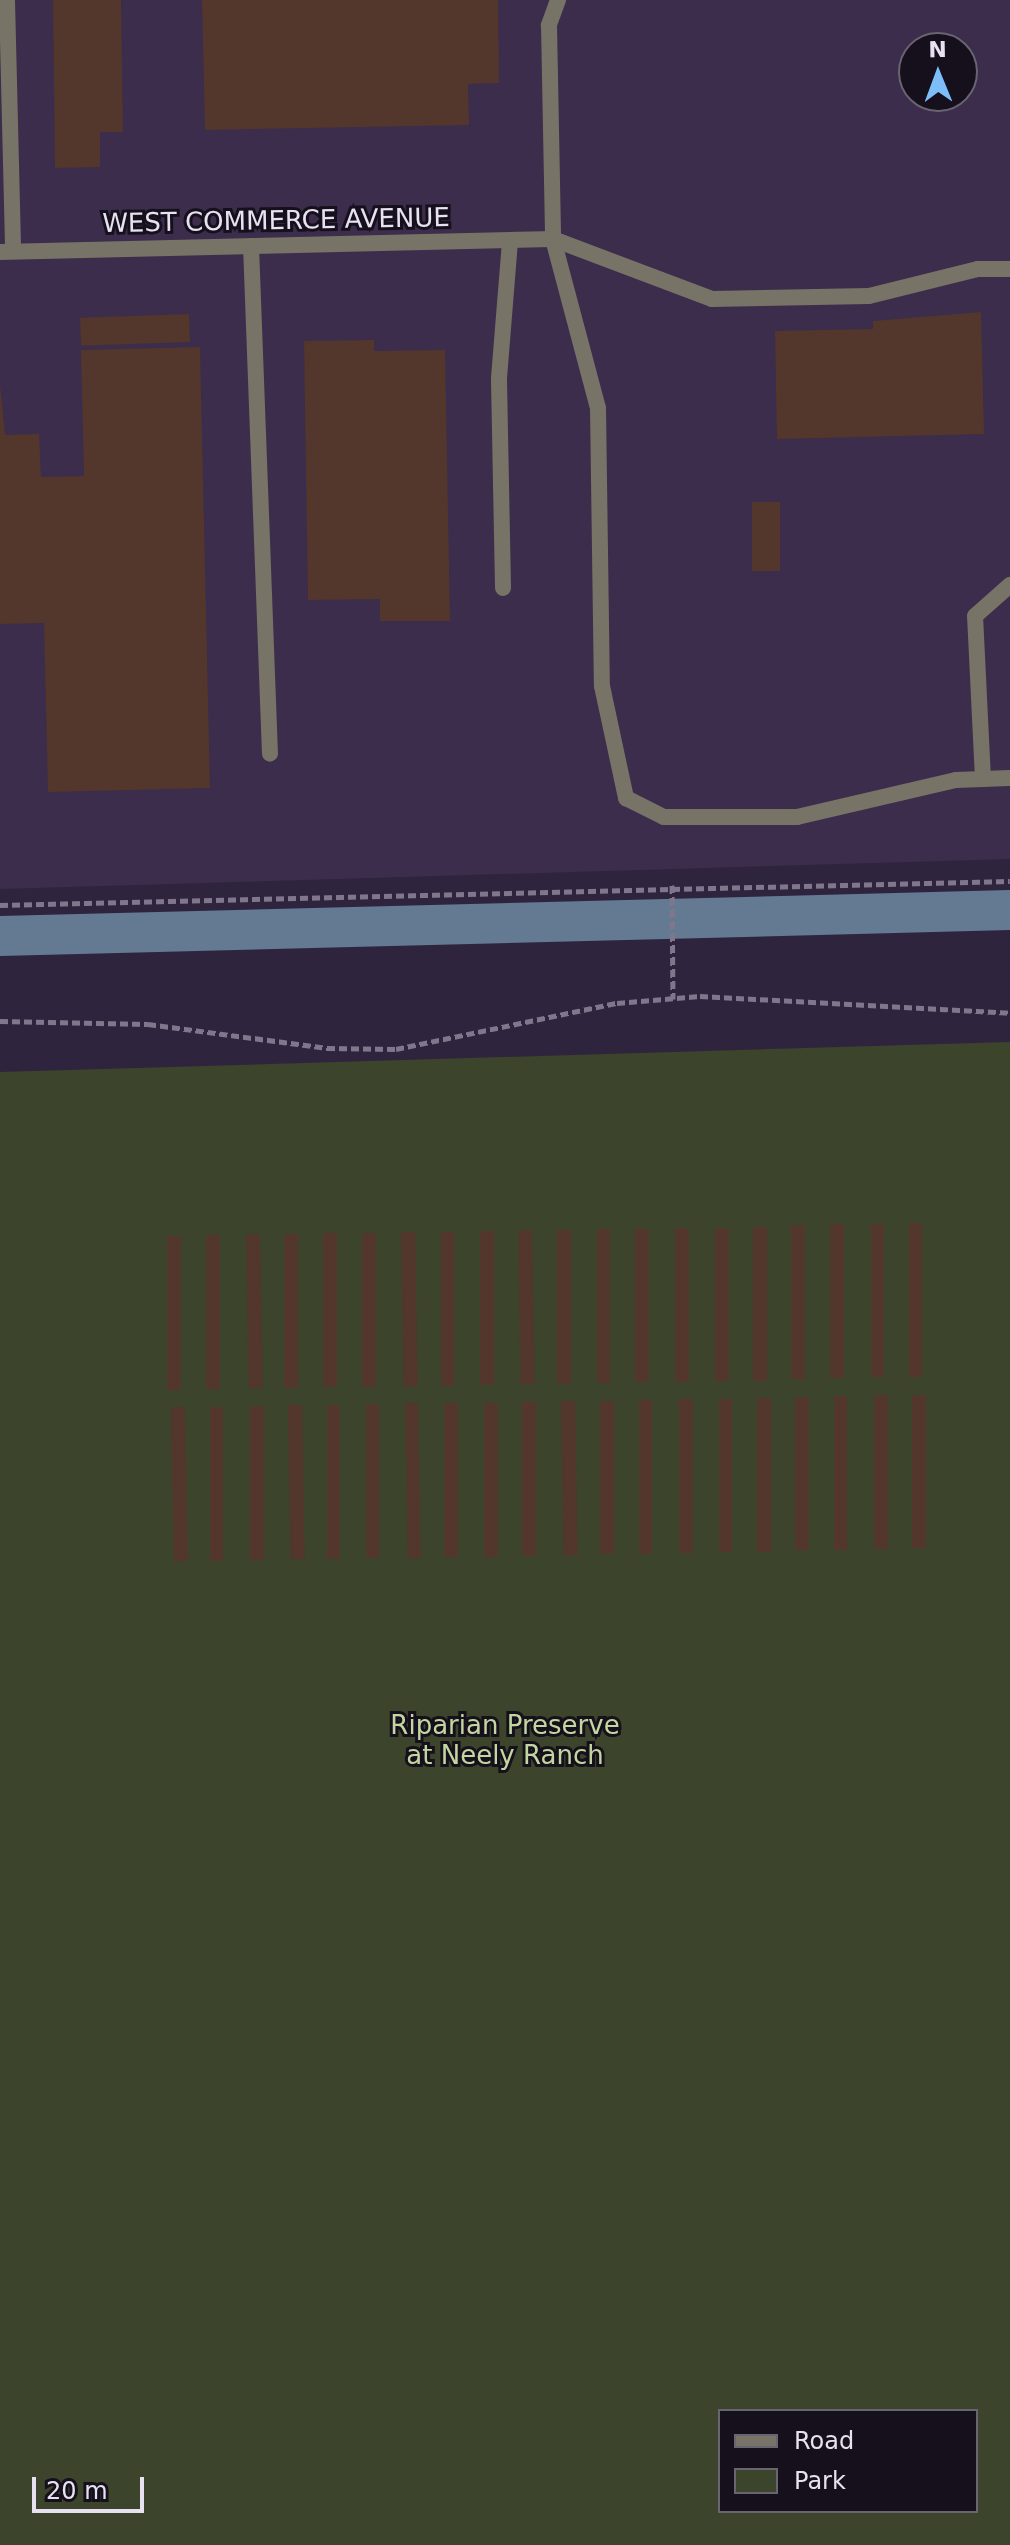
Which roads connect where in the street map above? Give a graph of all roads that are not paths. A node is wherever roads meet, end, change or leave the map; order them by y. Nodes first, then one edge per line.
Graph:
1 (7, 0) edge
2 (558, 0) edge
3 (553, 239) junction
4 (510, 240) junction
5 (251, 246) junction
6 (7, 252) edge
7 (1010, 269) edge
8 (1010, 585) edge
9 (503, 588) dead end
10 (270, 754) dead end
11 (1010, 778) edge
12 (983, 779) junction

1 - 6 street
2 - 3 street
3 - 4 street, WEST COMMERCE AVENUE
3 - 7 street
3 - 12 street
4 - 5 street, WEST COMMERCE AVENUE
4 - 9 street
5 - 6 street, WEST COMMERCE AVENUE
5 - 10 street
8 - 12 street
11 - 12 street

